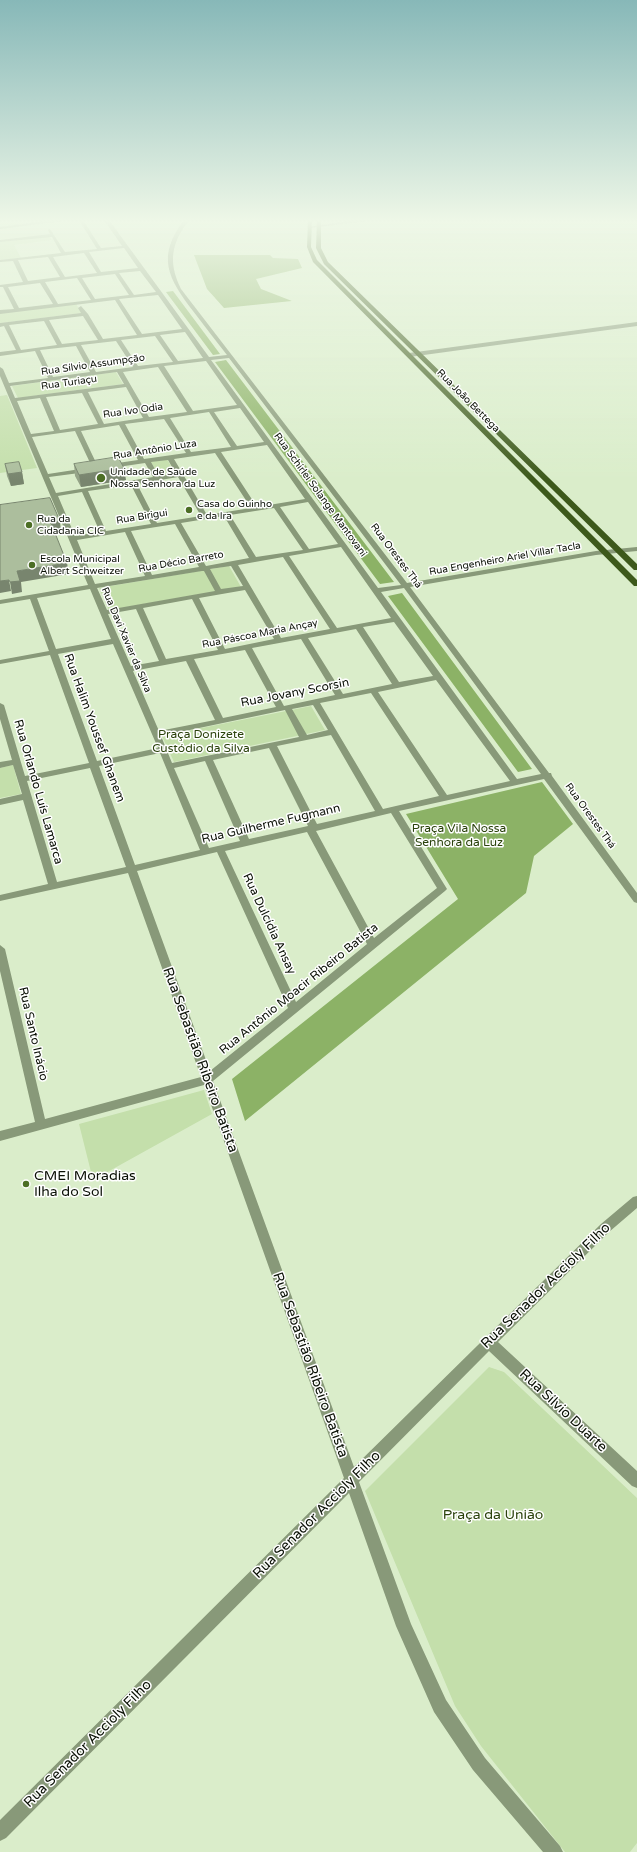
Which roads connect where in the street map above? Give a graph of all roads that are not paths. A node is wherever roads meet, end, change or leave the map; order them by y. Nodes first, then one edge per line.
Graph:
1 (15, 306) edge
2 (45, 306) edge
3 (80, 306) edge
4 (121, 306) edge
5 (169, 306) edge
6 (192, 306) edge
7 (360, 306) edge
8 (370, 306) edge
9 (17, 310) junction
10 (0, 312) edge
11 (85, 314) junction
12 (46, 319) junction
13 (3, 324) edge
14 (637, 324) edge
15 (186, 330) junction
16 (157, 334) junction
17 (140, 336) junction
18 (118, 339) junction
19 (101, 341) junction
20 (78, 344) junction
21 (60, 346) junction
22 (37, 349) junction
23 (19, 351) junction
24 (0, 354) edge
25 (419, 354) junction
26 (408, 355) junction
27 (230, 356) junction
28 (207, 359) junction
29 (177, 363) junction
30 (160, 365) junction
31 (136, 368) junction
32 (0, 370) edge
33 (119, 370) junction
34 (94, 374) junction
35 (51, 379) junction
36 (7, 385) junction
37 (127, 385) junction
38 (84, 390) junction
39 (42, 396) junction
40 (13, 400) junction
41 (241, 406) junction
42 (210, 410) junction
43 (191, 413) junction
44 (166, 417) junction
45 (147, 419) junction
46 (121, 423) junction
47 (102, 426) junction
48 (77, 430) junction
49 (58, 432) junction
50 (29, 436) junction
51 (506, 439) junction
52 (494, 440) junction
53 (268, 443) junction
54 (235, 448) junction
55 (217, 450) junction
56 (190, 455) junction
57 (170, 458) junction
58 (145, 461) junction
59 (96, 469) junction
60 (180, 475) junction
61 (46, 476) junction
62 (157, 479) junction
63 (132, 482) junction
64 (84, 490) junction
65 (54, 495) junction
66 (310, 500) junction
67 (276, 506) junction
68 (255, 509) junction
69 (226, 514) junction
70 (205, 517) junction
71 (177, 522) junction
72 (155, 525) junction
73 (127, 530) junction
74 (104, 534) junction
75 (72, 539) junction
76 (342, 545) junction
77 (637, 549) edge
78 (307, 551) junction
79 (604, 551) junction
80 (621, 552) junction
81 (285, 555) junction
82 (254, 560) junction
83 (234, 564) junction
84 (637, 568) edge
85 (205, 569) junction
86 (150, 578) junction
87 (637, 584) edge
88 (407, 586) junction
89 (247, 587) junction
90 (93, 588) junction
91 (219, 592) junction
92 (376, 592) junction
93 (33, 596) junction
94 (194, 596) junction
95 (0, 602) edge
96 (138, 606) junction
97 (104, 612) junction
98 (396, 619) junction
99 (358, 626) junction
100 (335, 630) junction
101 (304, 636) junction
102 (116, 641) junction
103 (279, 641) junction
104 (247, 647) junction
105 (53, 652) junction
106 (223, 652) junction
107 (189, 658) junction
108 (0, 662) edge
109 (164, 663) junction
110 (128, 669) junction
111 (438, 676) junction
112 (397, 685) junction
113 (373, 690) junction
114 (340, 696) junction
115 (315, 702) junction
116 (0, 705) edge
117 (284, 708) junction
118 (220, 720) junction
119 (333, 732) junction
120 (156, 734) junction
121 (304, 738) junction
122 (272, 745) junction
123 (163, 750) junction
124 (208, 758) junction
125 (17, 762) junction
126 (94, 764) junction
127 (0, 765) edge
128 (170, 766) junction
129 (548, 775) junction
130 (22, 779) junction
131 (516, 782) junction
132 (27, 796) junction
133 (445, 798) junction
134 (0, 802) edge
135 (394, 810) junction
136 (381, 813) junction
137 (312, 828) junction
138 (246, 843) junction
139 (220, 849) junction
140 (206, 852) junction
141 (132, 869) junction
142 (53, 886) junction
143 (0, 898) edge
144 (637, 900) edge
145 (373, 945) junction
146 (0, 949) edge
147 (2, 969) edge
148 (294, 1010) junction
149 (208, 1080) junction
150 (41, 1125) junction
151 (0, 1136) edge
152 (637, 1201) edge
153 (489, 1342) junction
154 (351, 1480) junction
155 (637, 1481) edge
156 (0, 1832) edge
157 (554, 1852) edge

1 - 9 street
2 - 9 street
3 - 11 street
4 - 17 street
5 - 15 street, Rua Schirlei Solange Mantovani
6 - 27 street, Rua Orestes Thá
7 - 26 main road, Rua João Bettega
8 - 25 main road, Rua João Bettega
9 - 10 street
11 - 12 street
11 - 19 street
12 - 13 street
12 - 21 street
13 - 23 street
14 - 25 street
15 - 16 street
15 - 28 street, Rua Schirlei Solange Mantovani
16 - 17 street
16 - 29 street
17 - 18 street
18 - 19 street
18 - 31 street
19 - 20 street
20 - 21 street
20 - 34 street
21 - 22 street
22 - 23 street
22 - 35 street
23 - 24 street
25 - 26 street
25 - 51 main road, Rua João Bettega
26 - 52 main road, Rua João Bettega
27 - 28 street, Rua Sílvio Assumpção
27 - 88 street, Rua Orestes Thá
28 - 29 street, Rua Sílvio Assumpção
28 - 41 street, Rua Schirlei Solange Mantovani
29 - 30 street, Rua Sílvio Assumpção
30 - 31 street, Rua Sílvio Assumpção
30 - 43 street
31 - 33 street, Rua Sílvio Assumpção
32 - 36 street, Rua Davi Xavier da Silva
33 - 34 street, Rua Sílvio Assumpção
33 - 37 street
34 - 35 street, Rua Sílvio Assumpção
35 - 36 street, Rua Sílvio Assumpção
36 - 40 street, Rua Davi Xavier da Silva
37 - 38 street, Rua Turiaçu
37 - 45 street
38 - 39 street, Rua Turiaçu
38 - 47 street
39 - 40 street, Rua Turiaçu
39 - 49 street
40 - 50 street, Rua Davi Xavier da Silva
41 - 42 street, Rua Ivo Odia
41 - 53 street, Rua Schirlei Solange Mantovani
42 - 43 street, Rua Ivo Odia
42 - 54 street
43 - 44 street, Rua Ivo Odia
44 - 45 street, Rua Ivo Odia
44 - 56 street
45 - 46 street, Rua Ivo Odia
46 - 47 street, Rua Ivo Odia
46 - 58 street
47 - 48 street, Rua Ivo Odia
48 - 49 street, Rua Ivo Odia
48 - 59 street
49 - 50 street, Rua Ivo Odia
50 - 61 street, Rua Davi Xavier da Silva
51 - 52 main road
51 - 80 main road, Rua João Bettega
52 - 79 main road, Rua João Bettega
53 - 54 street, Rua Antônio Luza
53 - 66 street, Rua Schirlei Solange Mantovani
54 - 55 street, Rua Antônio Luza
55 - 56 street, Rua Antônio Luza
55 - 68 street
56 - 57 street, Rua Antônio Luza
57 - 58 street, Rua Antônio Luza
57 - 60 street
58 - 59 street, Rua Antônio Luza
58 - 62 street
59 - 61 street, Rua Antônio Luza
60 - 62 street
60 - 70 street
61 - 65 street, Rua Davi Xavier da Silva
62 - 63 street
63 - 64 street
63 - 72 street
64 - 65 street
64 - 74 street
65 - 75 street, Rua Davi Xavier da Silva
66 - 67 street, Rua Birigui
66 - 76 street, Rua Schirlei Solange Mantovani
67 - 68 street, Rua Birigui
67 - 78 street
68 - 69 street, Rua Birigui
69 - 70 street, Rua Birigui
69 - 82 street
70 - 71 street, Rua Birigui
71 - 72 street, Rua Birigui
71 - 85 street
72 - 73 street, Rua Birigui
73 - 74 street, Rua Birigui
73 - 86 street
74 - 75 street, Rua Birigui
75 - 90 street, Rua Davi Xavier da Silva
76 - 78 street, Rua Décio Barreto
76 - 92 street, Rua Schirlei Solange Mantovani
77 - 80 street, Rua Engenheiro Ariel Villar Tacla
78 - 81 street, Rua Décio Barreto
79 - 80 street, Rua Engenheiro Ariel Villar Tacla
79 - 87 main road, Rua João Bettega
79 - 88 street, Rua Engenheiro Ariel Villar Tacla
80 - 84 main road, Rua João Bettega
81 - 82 street, Rua Décio Barreto
81 - 100 street
82 - 83 street, Rua Décio Barreto
83 - 85 street, Rua Décio Barreto
83 - 89 street
85 - 86 street, Rua Décio Barreto
85 - 91 street
86 - 90 street, Rua Décio Barreto
88 - 92 street, Rua Engenheiro Ariel Villar Tacla
88 - 129 street, Rua Orestes Thá
89 - 91 street
89 - 103 street
90 - 93 street, Rua Décio Barreto
90 - 97 street, Rua Davi Xavier da Silva
91 - 94 street
92 - 98 street, Rua Schirlei Solange Mantovani
93 - 95 street, Rua Décio Barreto
93 - 105 street, Rua Halim Youssef Ghanem
94 - 96 street
94 - 106 street
96 - 97 street
96 - 109 street
97 - 102 street, Rua Davi Xavier da Silva
98 - 99 street, Rua Páscoa Maria Ançay
98 - 111 street, Rua Schirlei Solange Mantovani
99 - 100 street, Rua Páscoa Maria Ançay
99 - 112 street
100 - 101 street, Rua Páscoa Maria Ançay
101 - 103 street, Rua Páscoa Maria Ançay
101 - 114 street
102 - 105 street
102 - 110 street, Rua Davi Xavier da Silva
103 - 104 street, Rua Páscoa Maria Ançay
104 - 106 street, Rua Páscoa Maria Ançay
104 - 117 street
105 - 108 street
105 - 126 street, Rua Halim Youssef Ghanem
106 - 107 street, Rua Páscoa Maria Ançay
107 - 109 street, Rua Páscoa Maria Ançay
107 - 118 street
109 - 110 street, Rua Páscoa Maria Ançay
110 - 120 street, Rua Davi Xavier da Silva
111 - 112 street, Rua Jovany Scorsin
111 - 131 street, Rua Schirlei Solange Mantovani
112 - 113 street, Rua Jovany Scorsin
113 - 114 street, Rua Jovany Scorsin
113 - 133 street
114 - 115 street, Rua Jovany Scorsin
115 - 117 street, Rua Jovany Scorsin
115 - 119 street
116 - 125 street, Rua Orlando Luís Lamarca
117 - 118 street, Rua Jovany Scorsin
117 - 121 street
118 - 120 street, Rua Jovany Scorsin
119 - 121 street
119 - 136 street
120 - 123 street, Rua Davi Xavier da Silva
121 - 122 street
122 - 124 street
122 - 137 street
123 - 126 street
123 - 128 street, Rua Davi Xavier da Silva
124 - 128 street
124 - 138 street
125 - 127 street
125 - 130 street, Rua Orlando Luís Lamarca
126 - 130 street
126 - 141 street, Rua Halim Youssef Ghanem
128 - 140 street, Rua Davi Xavier da Silva
129 - 131 street, Rua Guilherme Fugmann
129 - 144 street, Rua Orestes Thá
130 - 132 street, Rua Orlando Luís Lamarca
131 - 133 street, Rua Guilherme Fugmann
132 - 134 street
132 - 142 street, Rua Orlando Luís Lamarca
133 - 135 street, Rua Guilherme Fugmann
135 - 136 street, Rua Guilherme Fugmann
135 - 145 street, Rua Antônio Moacir Ribeiro Batista
136 - 137 street, Rua Guilherme Fugmann
137 - 138 street, Rua Guilherme Fugmann
137 - 145 street
138 - 139 street, Rua Guilherme Fugmann
139 - 140 street, Rua Guilherme Fugmann
139 - 148 street, Rua Dulcídia Ansay
140 - 141 street, Rua Guilherme Fugmann
141 - 142 street, Rua Guilherme Fugmann
141 - 149 street, Rua Sebastião Ribeiro Batista
142 - 143 street, Rua Guilherme Fugmann
145 - 148 street, Rua Antônio Moacir Ribeiro Batista
146 - 147 street, Rua Santo Inácio
147 - 150 street, Rua Santo Inácio
148 - 149 street, Rua Antônio Moacir Ribeiro Batista
149 - 150 street, Rua Antônio Moacir Ribeiro Batista
149 - 154 street, Rua Sebastião Ribeiro Batista
150 - 151 street, Rua Antônio Moacir Ribeiro Batista
152 - 153 street, Rua Senador Accioly Filho
153 - 154 street, Rua Senador Accioly Filho
153 - 155 street, Rua Sílvio Duarte
154 - 156 street, Rua Senador Accioly Filho
154 - 157 street, Rua Sebastião Ribeiro Batista

